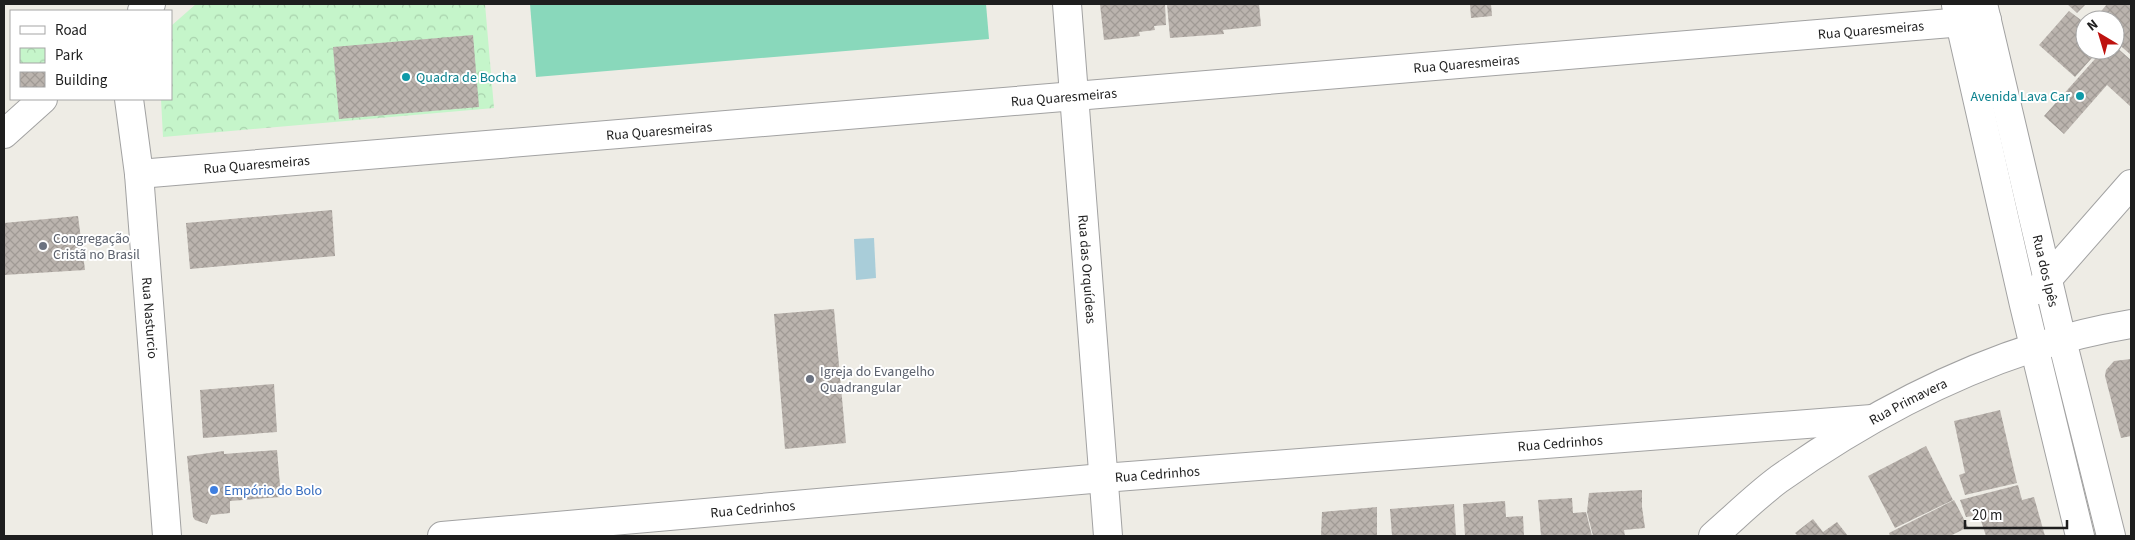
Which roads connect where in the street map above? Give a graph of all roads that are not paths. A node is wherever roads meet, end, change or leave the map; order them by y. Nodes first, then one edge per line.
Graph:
1 (1067, 4) edge
2 (1985, 12) edge
3 (1958, 13) edge
4 (1075, 97) junction
5 (42, 100) edge
6 (129, 100) edge
7 (4, 134) edge
8 (138, 174) junction
9 (2131, 184) edge
10 (2048, 279) junction
11 (2024, 305) junction
12 (2131, 324) edge
13 (2062, 340) junction
14 (2034, 348) junction
15 (1872, 419) junction
16 (1103, 478) junction
17 (167, 536) edge
18 (442, 536) edge
19 (1108, 536) edge
20 (1713, 536) edge
21 (2080, 536) edge
22 (2111, 536) edge

1 - 4 street, Rua das Orquídeas
2 - 3 street, Rua Quaresmeiras
2 - 10 street, Rua dos Ipês
3 - 4 street, Rua Quaresmeiras
3 - 11 street
4 - 8 street, Rua Quaresmeiras
4 - 16 street, Rua das Orquídeas
5 - 7 street
6 - 8 street, Rua Nasturcio
8 - 17 street, Rua Nasturcio
9 - 10 street
10 - 11 street
10 - 13 street, Rua dos Ipês
11 - 14 street
12 - 13 street, Rua Primavera
13 - 14 street, Rua Primavera
13 - 22 street, Rua dos Ipês
14 - 15 street, Rua Primavera
14 - 21 street
15 - 16 street, Rua Cedrinhos
15 - 20 street, Rua Primavera
16 - 18 street, Rua Cedrinhos
16 - 19 street, Rua das Orquídeas

